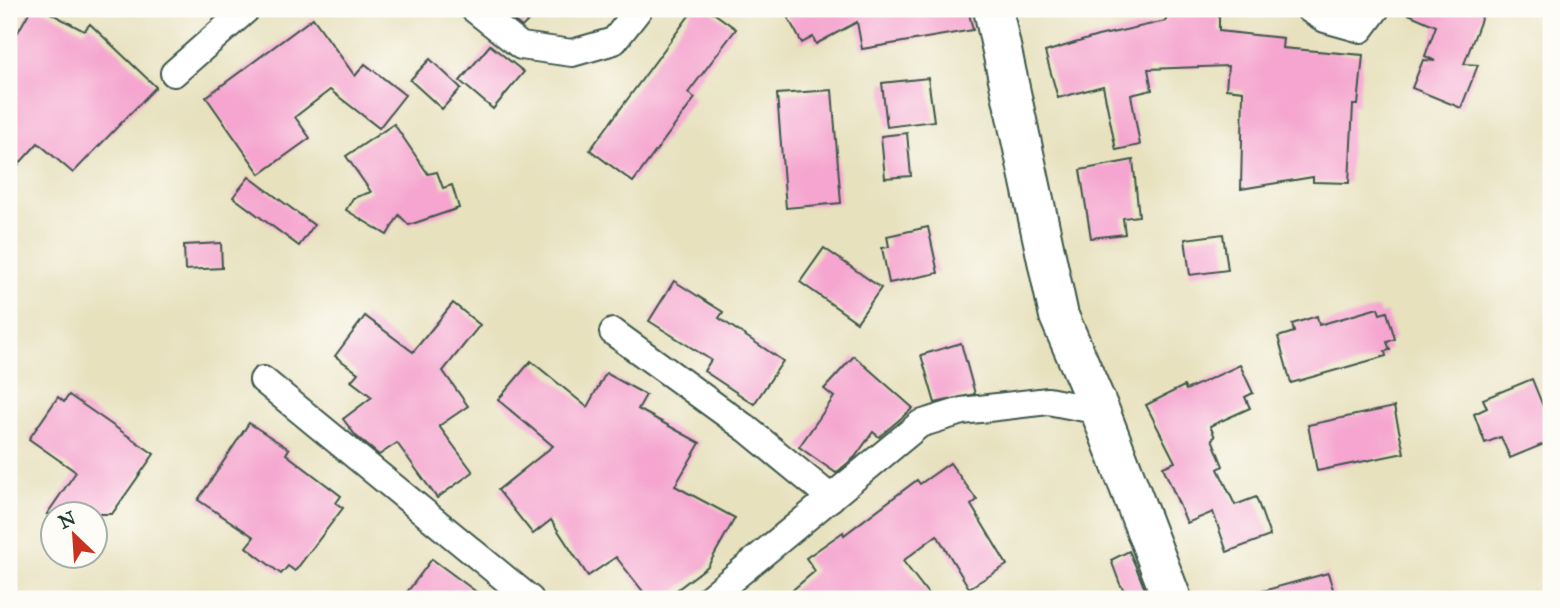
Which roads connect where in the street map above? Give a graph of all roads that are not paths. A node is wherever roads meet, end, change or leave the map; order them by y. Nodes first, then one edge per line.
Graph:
1 (247, 9) edge
2 (474, 9) edge
3 (639, 9) edge
4 (993, 9) edge
5 (1309, 9) edge
6 (1376, 9) edge
7 (174, 73) dead end
8 (613, 332) dead end
9 (263, 380) dead end
10 (1100, 411) junction
11 (831, 498) junction
12 (530, 599) edge
13 (708, 599) edge
14 (1172, 599) edge

1 - 7 street
2 - 3 street
4 - 10 street
5 - 6 street
8 - 11 street
9 - 12 street
10 - 11 street
10 - 14 street
11 - 13 street

